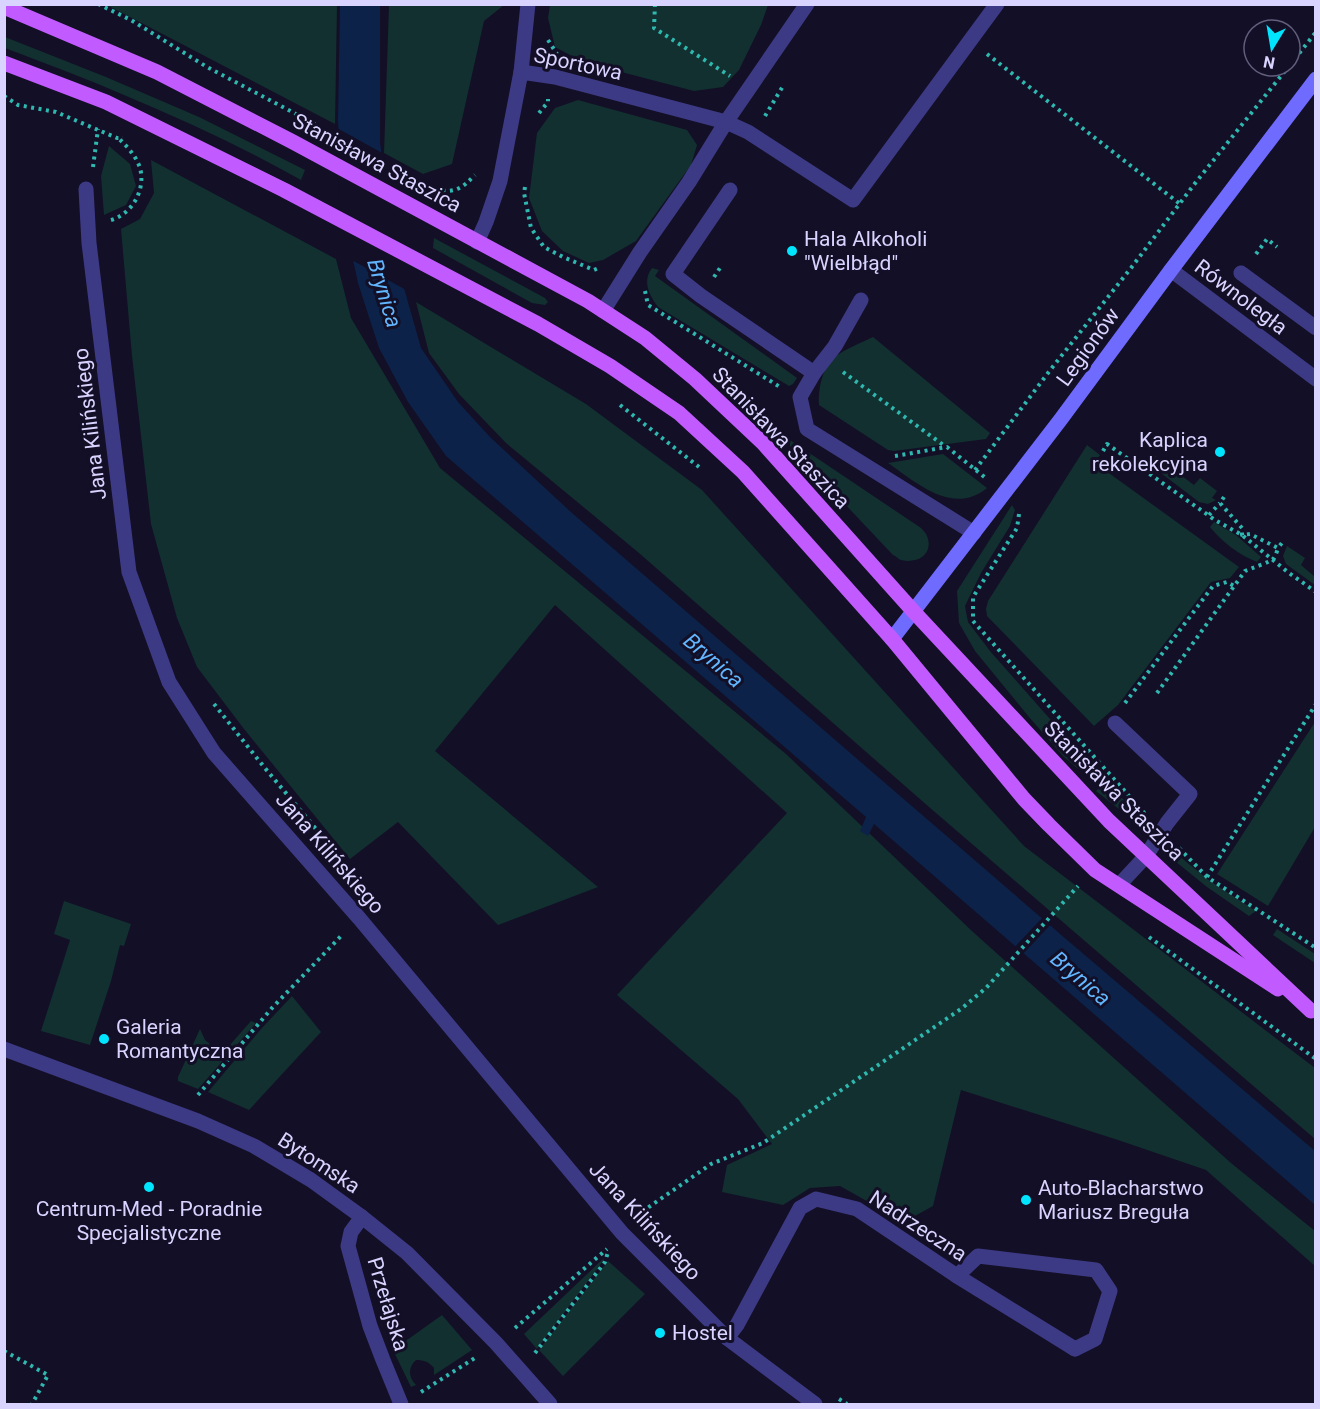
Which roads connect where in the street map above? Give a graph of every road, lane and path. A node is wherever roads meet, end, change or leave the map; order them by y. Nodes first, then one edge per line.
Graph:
1 (98, 4) edge
2 (528, 4) edge
3 (655, 4) edge
4 (807, 4) edge
5 (998, 4) edge
6 (4, 7) edge
7 (1316, 32) edge
8 (546, 33) dead end
9 (970, 40) junction
10 (1302, 49) edge
11 (4, 63) edge
12 (520, 72) junction
13 (555, 77) junction
14 (730, 77) dead end
15 (1279, 78) edge
16 (1316, 78) edge
17 (4, 96) edge
18 (298, 114) dead end
19 (535, 117) dead end
20 (726, 122) junction
21 (98, 129) junction
22 (95, 151) dead end
23 (500, 181) junction
24 (525, 183) dead end
25 (430, 188) dead end
26 (86, 189) dead end
27 (730, 190) dead end
28 (1180, 204) junction
29 (88, 224) junction
30 (477, 242) junction
31 (1171, 270) junction
32 (628, 272) junction
33 (1242, 273) dead end
34 (861, 300) dead end
35 (603, 311) junction
36 (1316, 328) edge
37 (825, 359) junction
38 (814, 373) junction
39 (1315, 379) edge
40 (616, 401) dead end
41 (947, 447) junction
42 (1103, 451) dead end
43 (891, 457) dead end
44 (699, 467) dead end
45 (975, 470) junction
46 (1004, 493) junction
47 (1224, 496) dead end
48 (1220, 503) junction
49 (1209, 515) junction
50 (974, 532) junction
51 (1242, 535) junction
52 (1284, 540) dead end
53 (1278, 548) junction
54 (1273, 560) junction
55 (1234, 586) junction
56 (1316, 592) edge
57 (914, 612) junction
58 (892, 639) junction
59 (1158, 693) dead end
60 (213, 702) dead end
61 (1316, 704) edge
62 (1115, 723) joint
63 (1161, 831) junction
64 (325, 839) dead end
65 (1146, 856) junction
66 (1207, 877) junction
67 (1080, 883) dead end
68 (1119, 885) junction
69 (1141, 930) dead end
70 (344, 933) dead end
71 (1316, 948) edge
72 (1313, 1012) edge
73 (4, 1049) edge
74 (1316, 1059) edge
75 (198, 1095) dead end
76 (629, 1207) dead end
77 (362, 1217) junction
78 (957, 1275) junction
79 (514, 1328) dead end
80 (727, 1338) junction
81 (4, 1351) edge
82 (535, 1353) dead end
83 (481, 1354) dead end
84 (415, 1396) dead end
85 (32, 1404) edge
86 (401, 1404) edge
87 (550, 1404) edge
88 (815, 1404) edge

1 - 18 path
2 - 12 street
3 - 14 path
4 - 20 street
5 - 9 street
6 - 30 main road, Stanisława Staszica
7 - 10 path
8 - 13 path
9 - 20 street, Sportowa
9 - 28 path
11 - 58 main road, Stanisława Staszica
12 - 13 street, Sportowa
12 - 23 street, Sportowa
13 - 19 path
13 - 20 street, Sportowa
15 - 28 path
16 - 31 street, Legionów
17 - 21 path
20 - 32 street
21 - 22 path
21 - 29 path
23 - 25 path
23 - 30 street, Sportowa
24 - 32 path
26 - 29 street, Jana Kilińskiego
27 - 38 street
28 - 45 path
29 - 80 street, Jana Kilińskiego
30 - 35 main road, Stanisława Staszica
31 - 39 street, Równoległa
31 - 46 street, Legionów
32 - 35 street
33 - 36 street
34 - 37 street
35 - 57 main road, Stanisława Staszica
37 - 38 street
37 - 41 path
38 - 50 street
40 - 44 path
41 - 43 path
41 - 45 path
42 - 49 path
45 - 46 path
46 - 50 street, Legionów
46 - 63 path
47 - 48 path
48 - 49 path
48 - 51 path
49 - 51 path
50 - 57 street, Legionów
51 - 53 path
51 - 54 path
52 - 53 path
53 - 54 path
54 - 55 path
54 - 56 path
55 - 59 path
55 - 62 path
57 - 58 street, Legionów
57 - 65 main road, Stanisława Staszica
58 - 68 main road, Stanisława Staszica
60 - 64 path
61 - 66 path
62 - 63 street
63 - 65 street
63 - 66 path
65 - 68 street
65 - 72 main road, Stanisława Staszica
66 - 71 path
67 - 76 path
68 - 72 main road, Stanisława Staszica
69 - 74 path
70 - 75 path
73 - 77 street, Bytomska
77 - 86 street, Przełajska
77 - 87 street, Bytomska
78 - 78 street, Nadrzeczna
78 - 80 street, Nadrzeczna
79 - 82 path
80 - 88 street, Jana Kilińskiego
81 - 85 path
83 - 84 path

